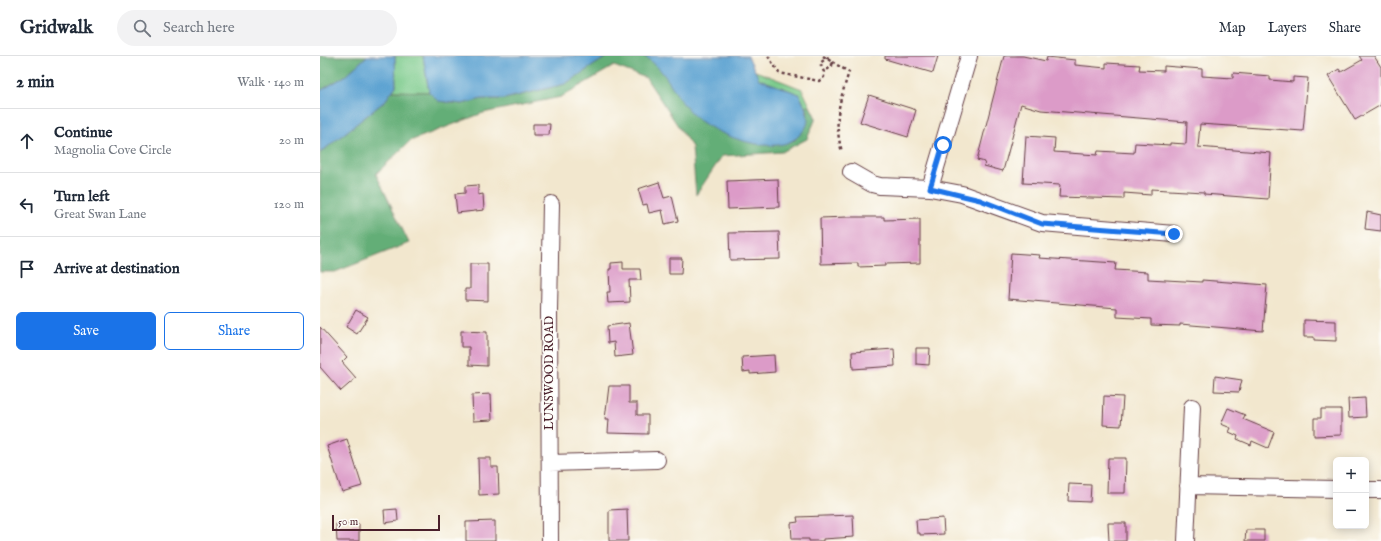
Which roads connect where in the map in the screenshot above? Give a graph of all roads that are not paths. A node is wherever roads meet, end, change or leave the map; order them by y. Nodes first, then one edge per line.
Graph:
1 (969, 56) edge
2 (851, 172) dead end
3 (930, 188) junction
4 (551, 204) dead end
5 (1174, 234) dead end
6 (1192, 407) dead end
7 (657, 460) dead end
8 (550, 463) junction
9 (1188, 486) junction
10 (1333, 489) edge
11 (1369, 490) edge
12 (1381, 490) edge
13 (550, 541) edge
14 (1186, 541) edge

1 - 3 street
2 - 3 street
3 - 5 street
4 - 8 street, LUNSWOOD ROAD
6 - 9 street
7 - 8 street
8 - 13 street, LUNSWOOD ROAD
9 - 10 street
9 - 14 street
11 - 12 street

